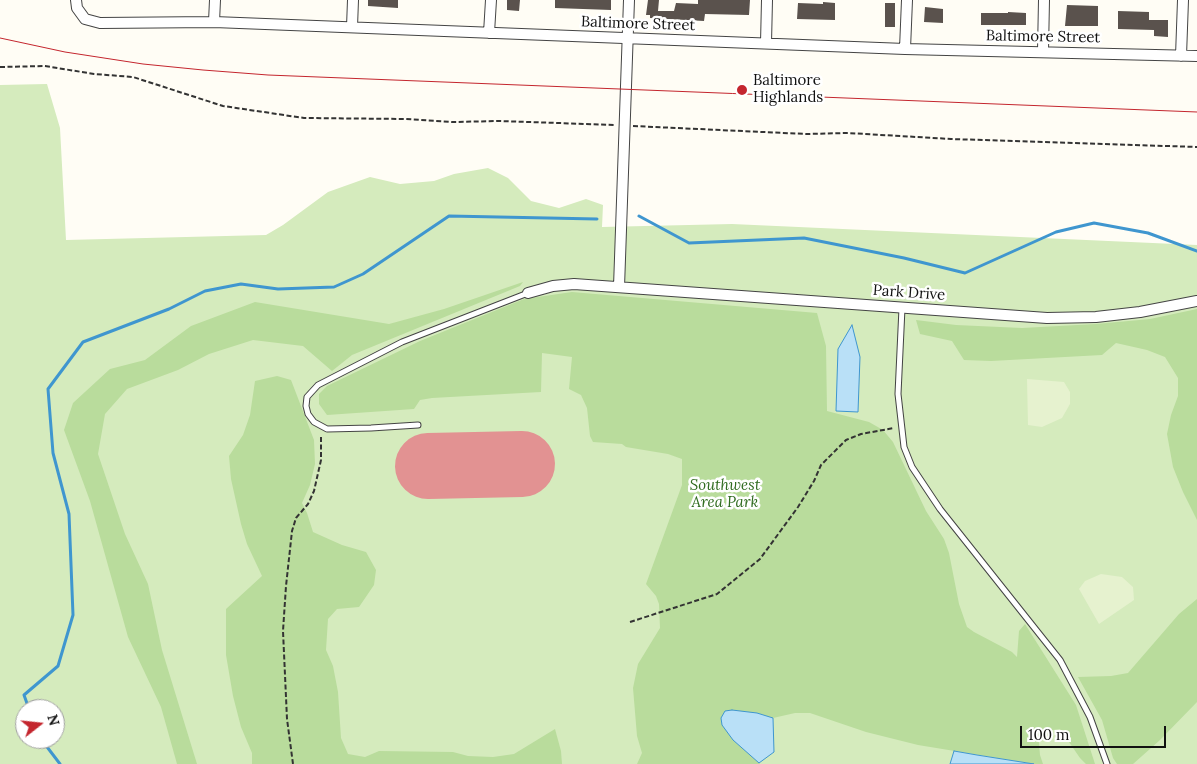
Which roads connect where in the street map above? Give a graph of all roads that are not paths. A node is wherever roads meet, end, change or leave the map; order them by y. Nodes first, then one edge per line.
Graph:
1 (76, 0) edge
2 (214, 0) edge
3 (353, 0) edge
4 (491, 0) edge
5 (629, 0) edge
6 (767, 0) edge
7 (907, 0) edge
8 (1044, 0) edge
9 (1183, 0) edge
10 (214, 22) junction
11 (352, 28) junction
12 (490, 33) junction
13 (628, 38) junction
14 (766, 43) junction
15 (905, 49) junction
16 (1043, 51) junction
17 (1181, 56) junction
18 (1197, 56) edge
19 (618, 287) junction
20 (528, 293) joint
21 (1197, 301) edge
22 (902, 308) junction
23 (418, 425) dead end
24 (1107, 764) edge

1 - 10 street, Baltimore Street
2 - 10 street
3 - 11 street
4 - 12 street
5 - 13 street
6 - 14 street
7 - 15 street
8 - 16 street
9 - 17 street
10 - 11 street, Baltimore Street
11 - 12 street, Baltimore Street
12 - 13 street, Baltimore Street
13 - 14 street, Baltimore Street
13 - 19 street
14 - 15 street, Baltimore Street
15 - 16 street, Baltimore Street
16 - 17 street, Baltimore Street
17 - 18 street, Baltimore Street
19 - 20 street, Park Drive
19 - 22 street, Park Drive
20 - 23 lane
21 - 22 street, Park Drive
22 - 24 lane

